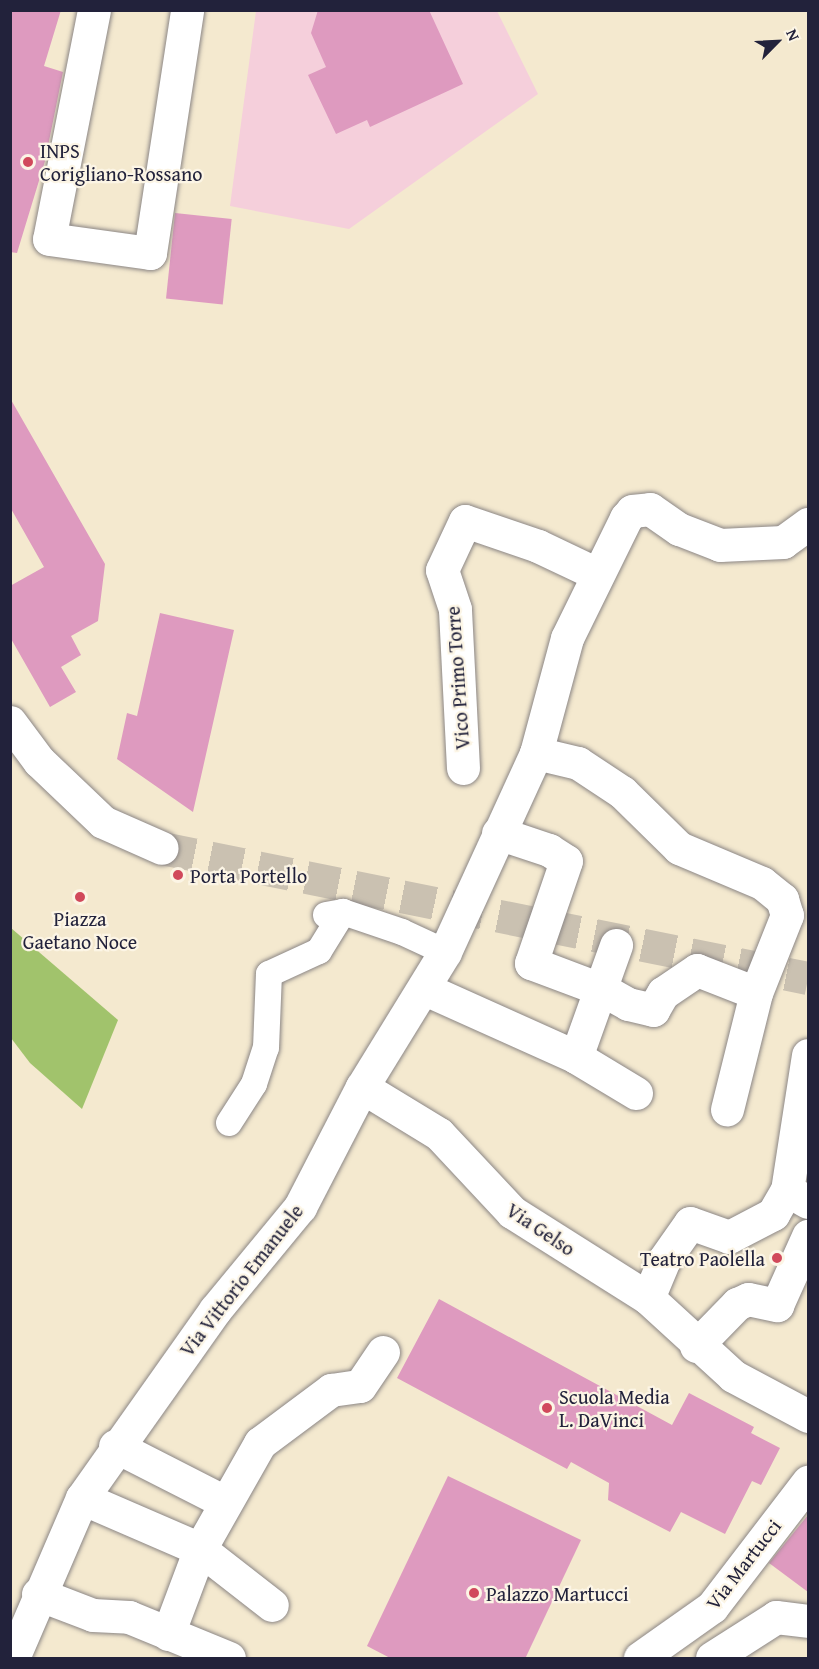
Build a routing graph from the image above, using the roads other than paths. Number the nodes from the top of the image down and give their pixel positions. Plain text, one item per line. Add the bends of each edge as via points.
1 (94, 10) edge
2 (187, 10) edge
3 (808, 525) edge
4 (597, 574) junction
5 (10, 722) edge
6 (536, 753) junction
7 (463, 768) dead end
8 (498, 833) junction
9 (162, 849) tunnel mouth
10 (343, 912) junction
11 (616, 945) dead end
12 (445, 952) junction
13 (278, 954) dead end
14 (425, 989) junction
15 (603, 990) junction
16 (756, 993) junction
17 (808, 1055) edge
18 (576, 1057) junction
19 (362, 1087) junction
20 (636, 1093) dead end
21 (727, 1109) dead end
22 (229, 1123) dead end
23 (798, 1196) edge
24 (808, 1236) edge
25 (648, 1298) junction
26 (696, 1346) junction
27 (382, 1352) dead end
28 (808, 1416) edge
29 (115, 1446) junction
30 (808, 1482) edge
31 (82, 1498) junction
32 (225, 1502) junction
33 (200, 1549) junction
34 (38, 1594) junction
35 (272, 1605) dead end
36 (808, 1621) edge
37 (168, 1634) junction
38 (228, 1658) edge
39 (13, 1659) edge
40 (640, 1659) edge
41 (712, 1659) edge

1 - 2 street via 50,239 150,253
3 - 4 street, Via Vittorio Emanuele via 783,542 720,545 679,529 642,508 626,518
4 - 6 street, Via Vittorio Emanuele via 567,638
4 - 7 street, Vico Primo Torre via 538,546 465,521 442,570 455,609
5 - 9 street via 39,761 103,822
6 - 8 street, Via Vittorio Emanuele
6 - 16 street via 578,763 622,792 679,848 762,883 782,899 788,915
8 - 12 street, Via Vittorio Emanuele
8 - 15 street via 549,850 566,861 531,963
10 - 12 street
10 - 13 street via 323,916 303,941
10 - 22 street via 319,951 269,974 266,1048 254,1084
11 - 15 street
12 - 14 street, Via Vittorio Emanuele
14 - 18 street
14 - 19 street, Via Vittorio Emanuele
15 - 16 street via 628,1004 653,1010 663,993 697,970
15 - 18 street
16 - 21 street
17 - 23 street
18 - 20 street
19 - 25 street, Via Gelso via 439,1134 512,1212
19 - 29 street, Via Vittorio Emanuele via 300,1207 215,1310
23 - 25 street via 729,1237 690,1223 664,1260
24 - 26 street via 777,1305 748,1299 737,1304
25 - 26 street, Via Gelso
26 - 28 street, Via Gelso via 733,1376
27 - 32 street via 360,1386 331,1390 260,1443
29 - 31 street, Via Vittorio Emanuele
29 - 32 street
30 - 40 street, Via Martucci via 712,1607
31 - 33 street
31 - 34 street, Via Vittorio Emanuele
32 - 33 street
33 - 35 street
33 - 37 street
34 - 37 street via 93,1615 129,1617
34 - 39 street, Via Vittorio Emanuele
36 - 41 street via 776,1617
37 - 38 street

